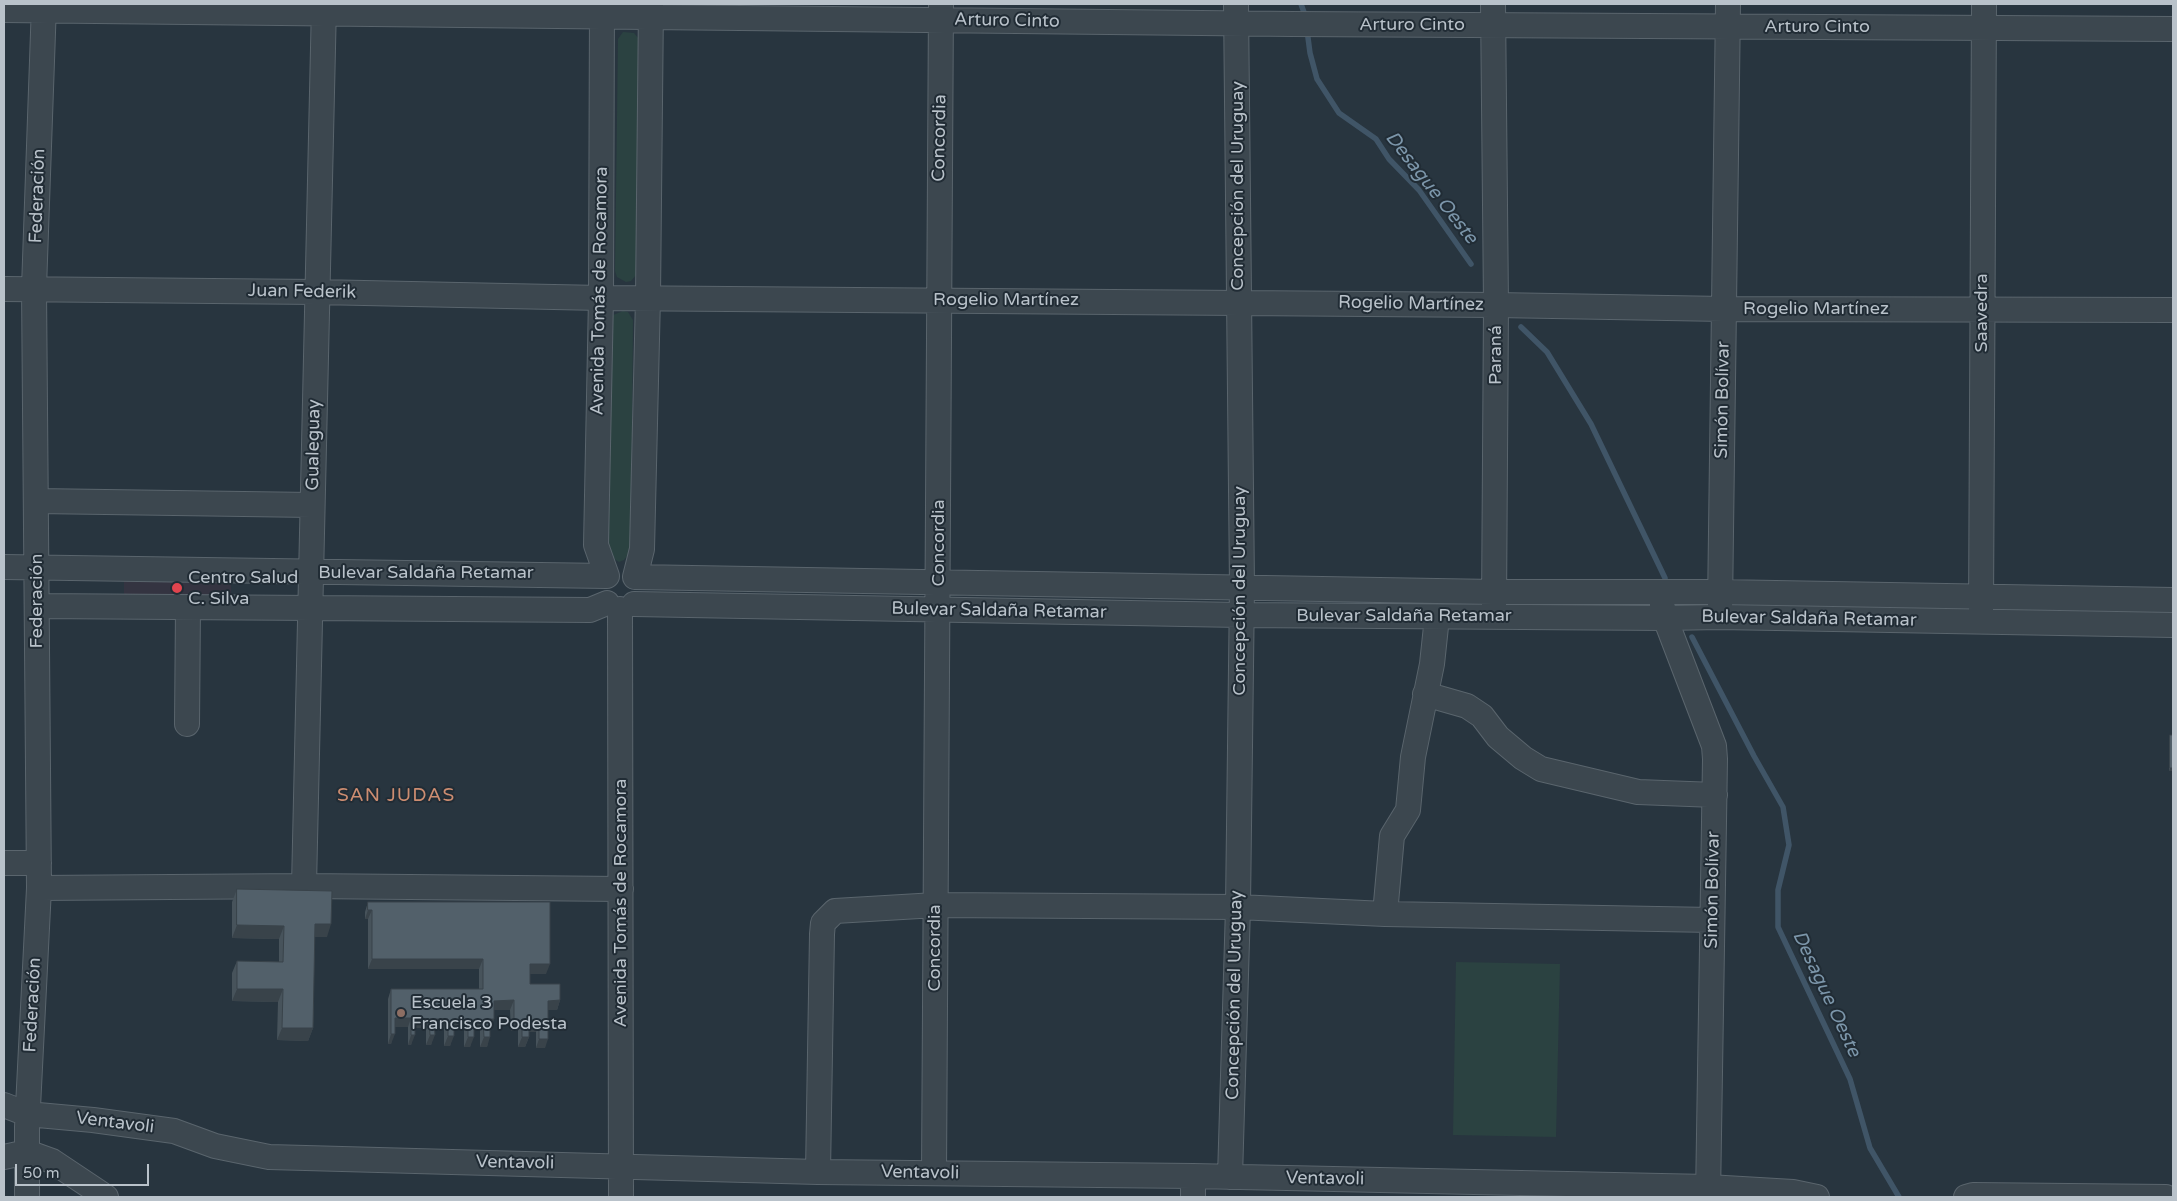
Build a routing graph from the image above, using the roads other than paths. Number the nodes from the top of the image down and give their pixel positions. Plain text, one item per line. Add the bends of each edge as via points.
1 (1984, 4) edge
2 (44, 8) edge
3 (324, 8) edge
4 (4, 10) edge
5 (602, 10) edge
6 (651, 10) edge
7 (941, 12) edge
8 (1236, 14) edge
9 (1493, 14) edge
10 (1728, 15) edge
11 (1984, 28) junction
12 (2173, 29) edge
13 (34, 288) junction
14 (4, 289) edge
15 (317, 292) junction
16 (648, 297) junction
17 (601, 298) junction
18 (939, 300) junction
19 (1238, 302) junction
20 (1496, 305) junction
21 (1982, 308) junction
22 (1724, 309) junction
23 (2173, 310) edge
24 (37, 501) junction
25 (312, 505) junction
26 (37, 566) junction
27 (4, 567) edge
28 (311, 572) junction
29 (608, 576) junction
30 (635, 577) junction
31 (939, 581) junction
32 (1242, 587) junction
33 (1494, 592) junction
34 (1659, 592) junction
35 (1719, 592) junction
36 (1981, 597) junction
37 (2173, 600) edge
38 (620, 605) junction
39 (38, 606) junction
40 (188, 607) junction
41 (310, 608) junction
42 (939, 610) junction
43 (1240, 615) junction
44 (1437, 617) junction
45 (1494, 617) junction
46 (1720, 617) junction
47 (1665, 618) junction
48 (1980, 622) junction
49 (2173, 625) edge
50 (1425, 694) junction
51 (187, 724) dead end
52 (1715, 795) junction
53 (4, 863) edge
54 (39, 863) junction
55 (304, 886) junction
56 (39, 888) junction
57 (621, 889) junction
58 (936, 905) junction
59 (1238, 907) junction
60 (1385, 914) junction
61 (1712, 920) junction
62 (4, 1105) edge
63 (27, 1114) junction
64 (27, 1152) junction
65 (4, 1157) edge
66 (621, 1165) junction
67 (818, 1172) junction
68 (934, 1173) junction
69 (1230, 1177) junction
70 (1193, 1186) edge
71 (1708, 1192) edge
72 (27, 1197) edge
73 (106, 1197) edge
74 (621, 1197) edge
75 (1817, 1197) edge
76 (1966, 1197) edge
77 (2166, 1197) edge

1 - 11 street, Saavedra
2 - 3 street, Arturo Cinto
2 - 4 street, Arturo Cinto
2 - 13 street, Federación
3 - 5 street, Arturo Cinto
3 - 15 street, Gualeguay
5 - 6 street, Arturo Cinto
5 - 17 street, Avenida Tomás de Rocamora
6 - 7 street, Arturo Cinto
6 - 16 street
7 - 8 street, Arturo Cinto
7 - 18 street, Concordia
8 - 9 street, Arturo Cinto via 1293,24 1317,24
8 - 19 street, Concepción del Uruguay
9 - 10 street, Arturo Cinto
9 - 20 street, Paraná
10 - 11 street, Arturo Cinto
10 - 22 street, Simón Bolívar
11 - 12 street, Arturo Cinto
11 - 21 street, Saavedra
13 - 14 street, Juan Federik
13 - 15 street, Juan Federik
13 - 24 street, Federación
15 - 17 street, Juan Federik
15 - 25 street, Gualeguay
16 - 17 street, Juan Federik
16 - 18 street, Rogelio Martínez
16 - 30 street via 642,549
17 - 29 street, Avenida Tomás de Rocamora via 596,545
18 - 19 street, Rogelio Martínez
18 - 31 street, Concordia
19 - 20 street, Rogelio Martínez
19 - 32 street, Concepción del Uruguay
20 - 22 street, Rogelio Martínez
20 - 33 street, Paraná
21 - 22 street, Rogelio Martínez
21 - 23 street, Rogelio Martínez
21 - 36 street, Saavedra
22 - 35 street, Simón Bolívar
24 - 25 street
24 - 26 street, Federación
25 - 28 street, Gualeguay
26 - 27 street, Bulevar Saldaña Retamar
26 - 28 street, Bulevar Saldaña Retamar
26 - 39 street, Federación
28 - 29 street, Bulevar Saldaña Retamar
28 - 41 street, Gualeguay
29 - 30 street, Bulevar Saldaña Retamar via 621,571
29 - 38 street via 601,590
30 - 31 street, Bulevar Saldaña Retamar
30 - 38 street via 640,591
31 - 32 street, Bulevar Saldaña Retamar
31 - 42 street, Concordia
32 - 33 street, Bulevar Saldaña Retamar
32 - 43 street, Concepción del Uruguay
33 - 34 street, Bulevar Saldaña Retamar
33 - 45 street, Paraná
34 - 35 street, Bulevar Saldaña Retamar
34 - 47 street, Simón Bolívar
35 - 36 street, Bulevar Saldaña Retamar
35 - 46 street, Simón Bolívar
36 - 37 street, Bulevar Saldaña Retamar
36 - 48 street, Saavedra
38 - 41 street, Bulevar Saldaña Retamar via 590,610
38 - 42 street, Bulevar Saldaña Retamar
38 - 57 street, Avenida Tomás de Rocamora
39 - 40 street, Bulevar Saldaña Retamar
39 - 54 street, Federación
40 - 41 street, Bulevar Saldaña Retamar
40 - 51 street
41 - 55 street, Gualeguay
42 - 43 street, Bulevar Saldaña Retamar
42 - 58 street, Concordia
43 - 44 street, Bulevar Saldaña Retamar
43 - 59 street, Concepción del Uruguay
44 - 45 street, Bulevar Saldaña Retamar
44 - 50 street
45 - 47 street, Bulevar Saldaña Retamar
46 - 47 street, Bulevar Saldaña Retamar
46 - 48 street, Bulevar Saldaña Retamar
47 - 52 street, Simón Bolívar via 1714,746
48 - 49 street, Bulevar Saldaña Retamar
50 - 52 street via 1467,706 1482,716 1498,737 1541,769 1638,792
50 - 60 street via 1413,757 1408,810 1392,836
52 - 61 street, Simón Bolívar
53 - 54 street
54 - 56 street, Federación
55 - 56 street
55 - 57 street
56 - 63 street, Federación
57 - 66 street, Avenida Tomás de Rocamora
58 - 59 street
58 - 67 street via 834,911 823,923
58 - 68 street, Concordia
59 - 60 street
59 - 69 street, Concepción del Uruguay
60 - 61 street
61 - 71 street, Simón Bolívar
62 - 63 street, Ventavoli
63 - 64 street, Federación
63 - 66 street, Ventavoli via 174,1131 215,1146 268,1157
64 - 65 street
64 - 72 street, Federación
64 - 73 street via 52,1161
66 - 67 street, Ventavoli
66 - 74 street, Avenida Tomás de Rocamora
67 - 68 street, Ventavoli
68 - 70 street, Ventavoli
69 - 70 street, Ventavoli
69 - 71 street, Ventavoli
71 - 75 street, Ventavoli via 1792,1192
76 - 77 street

